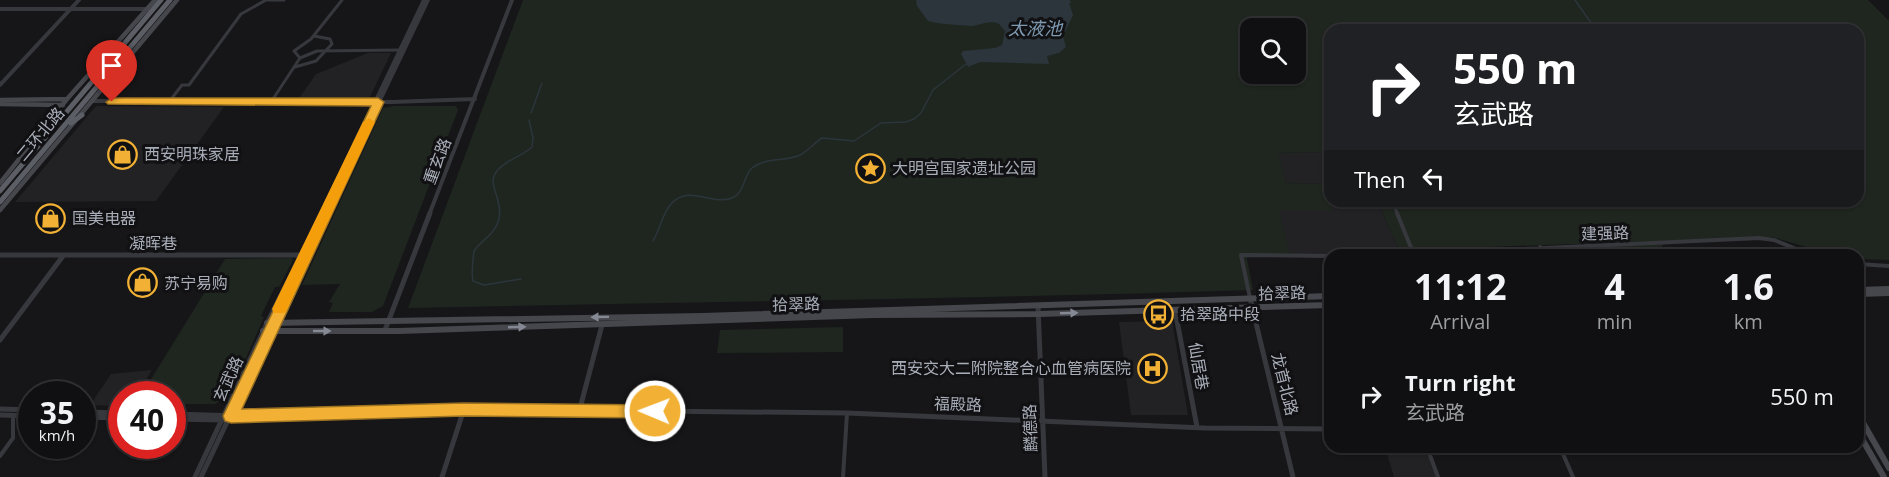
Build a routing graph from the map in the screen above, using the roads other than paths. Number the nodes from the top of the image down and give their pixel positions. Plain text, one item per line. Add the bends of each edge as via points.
1 (78, 0) edge
2 (155, 0) edge
3 (161, 0) edge
4 (170, 0) edge
5 (177, 0) edge
6 (284, 0) edge
7 (342, 0) edge
8 (426, 0) edge
9 (513, 0) edge
10 (0, 9) edge
11 (70, 9) junction
12 (148, 9) junction
13 (315, 36) junction
14 (309, 44) junction
15 (121, 47) junction
16 (400, 50) junction
17 (317, 51) junction
18 (328, 51) junction
19 (300, 58) junction
20 (294, 67) junction
21 (107, 77) junction
22 (0, 85) edge
23 (80, 85) junction
24 (104, 89) junction
25 (67, 99) junction
26 (475, 99) junction
27 (0, 102) edge
28 (93, 102) junction
29 (170, 102) junction
30 (271, 102) junction
31 (376, 102) junction
32 (63, 105) junction
33 (82, 115) junction
34 (50, 120) junction
35 (61, 130) junction
36 (30, 155) junction
37 (0, 183) edge
38 (0, 191) edge
39 (0, 202) edge
40 (1394, 207) edge
41 (0, 210) edge
42 (1540, 248) joint
43 (1412, 249) edge
44 (1522, 249) edge
45 (1796, 249) edge
46 (0, 255) edge
47 (304, 255) junction
48 (63, 256) junction
49 (1324, 256) edge
50 (1864, 264) edge
51 (1889, 266) edge
52 (1889, 291) edge
53 (1864, 292) edge
54 (1324, 296) edge
55 (1250, 298) junction
56 (1324, 305) edge
57 (1038, 306) junction
58 (1252, 307) junction
59 (1175, 310) junction
60 (1039, 314) junction
61 (389, 322) junction
62 (270, 323) junction
63 (602, 325) junction
64 (385, 330) junction
65 (266, 331) junction
66 (0, 340) edge
67 (0, 410) edge
68 (18, 410) edge
69 (464, 411) junction
70 (581, 411) junction
71 (847, 413) junction
72 (0, 415) edge
73 (14, 415) junction
74 (18, 415) edge
75 (186, 415) edge
76 (227, 417) junction
77 (186, 418) edge
78 (1043, 421) junction
79 (1864, 424) edge
80 (1197, 427) junction
81 (1282, 429) junction
82 (1324, 429) edge
83 (1864, 442) edge
84 (1429, 453) edge
85 (1563, 453) edge
86 (0, 456) edge
87 (1889, 468) edge
88 (195, 477) edge
89 (201, 477) edge
90 (442, 477) edge
91 (843, 477) edge
92 (1045, 477) edge
93 (1293, 477) edge
94 (1438, 477) edge
95 (1573, 477) edge
96 (1884, 477) edge

1 - 11 street
2 - 12 main road
3 - 15 highway, 二环北路
4 - 21 highway, 二环北路
5 - 24 main road
6 - 29 street via 266,0 241,14 189,86 182,85
7 - 13 street
8 - 16 street, 玄武路
8 - 31 street, 玄武路
9 - 26 street, 重玄路
10 - 11 street
11 - 12 street
11 - 22 street
12 - 23 main road
13 - 14 street
13 - 18 street via 330,39
14 - 17 street
14 - 19 street via 294,51
15 - 23 main road
15 - 36 highway, 二环北路
16 - 18 street
16 - 31 street, 玄武路
17 - 18 street
17 - 19 street
18 - 20 street via 308,65
19 - 20 street
20 - 30 street
21 - 24 highway
21 - 35 highway, 二环北路
23 - 25 main road
24 - 28 main road
25 - 27 main road
25 - 32 main road
26 - 31 street
26 - 61 street, 重玄路
27 - 32 main road
28 - 29 street
28 - 33 main road
29 - 30 street
30 - 31 street
31 - 47 street, 玄武路
32 - 34 main road
33 - 35 highway
33 - 41 main road
34 - 36 main road
34 - 37 main road
35 - 39 highway, 二环北路
36 - 38 highway, 二环北路
40 - 43 street
42 - 44 street, 建强路
42 - 45 street, 建强路 via 1759,238
46 - 48 street, 凝晖巷
47 - 48 street, 凝晖巷
47 - 62 street, 玄武路
48 - 66 street
49 - 55 street via 1241,255
50 - 51 street
52 - 53 main road
54 - 55 main road, 拾翠路
55 - 57 main road, 拾翠路
55 - 58 street, 龙首北路
56 - 58 main road, 拾翠路
57 - 60 street, 麟德路
57 -> 61 main road, 拾翠路
58 - 59 main road, 拾翠路
58 - 81 street, 龙首北路
60 -> 59 main road, 拾翠路
59 - 80 street, 仙居巷
60 - 63 main road, 拾翠路 via 873,315
60 - 78 street, 麟德路
61 - 62 main road, 拾翠路
61 - 64 street, 重玄路
62 - 65 street, 玄武路
64 -> 63 main road, 拾翠路
63 - 70 street
65 -> 64 main road, 拾翠路
65 - 76 street, 玄武路
67 - 68 street
69 - 70 street, 福殿路
69 - 76 street, 福殿路
69 - 90 street
70 - 71 street, 福殿路
71 - 78 street, 福殿路
71 - 91 street
72 - 73 street
73 - 74 street
73 - 86 street via 13,438
75 - 76 street
76 - 77 street
76 - 88 street, 玄武路
76 - 89 street, 玄武路
78 - 80 street, 福殿路
78 - 92 street, 麟德路
79 - 87 main road
80 - 81 street, 福殿路
81 - 82 street, 福殿路
81 - 93 street, 龙首北路
83 - 96 main road
84 - 94 street
85 - 95 street

